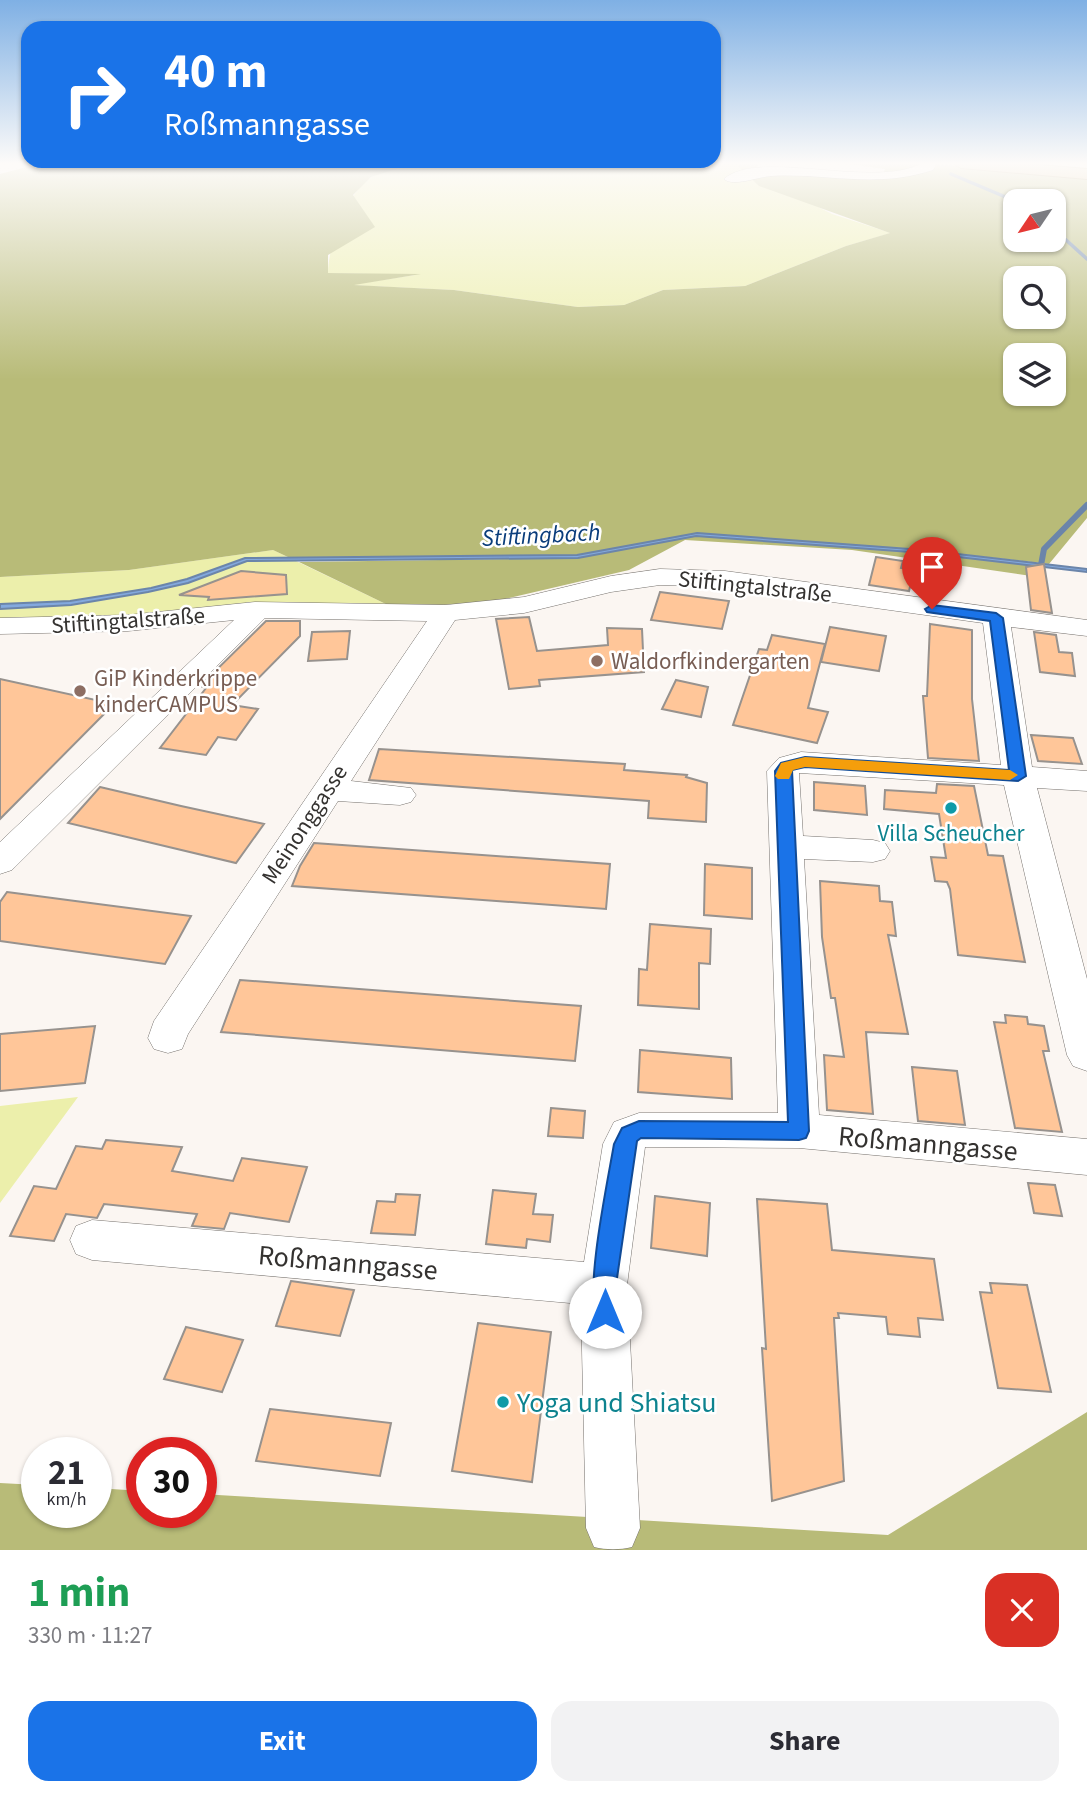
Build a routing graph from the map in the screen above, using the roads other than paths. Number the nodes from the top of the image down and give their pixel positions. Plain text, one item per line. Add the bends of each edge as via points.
1 (255, 610) junction
2 (446, 613) junction
3 (996, 618) junction
4 (0, 626) edge
5 (1087, 628) edge
6 (1018, 776) junction
7 (1087, 781) edge
8 (327, 790) junction
9 (400, 795) dead end
10 (787, 846) junction
11 (873, 851) dead end
12 (0, 862) edge
13 (168, 1038) dead end
14 (1087, 1055) edge
15 (799, 1131) junction
16 (1087, 1157) edge
17 (92, 1240) dead end
18 (604, 1285) junction
19 (612, 1528) dead end

1 - 2 street, Stiftingtalstraße
1 - 4 street, Stiftingtalstraße via 128,623
1 - 12 street, Stiftingtalstraße via 251,619
2 - 3 street, Stiftingtalstraße via 524,605 660,577 725,579
2 - 8 street, Meinonggasse
3 - 5 street, Stiftingtalstraße
3 - 6 street
6 - 7 street
6 - 10 street via 796,762 783,771
6 - 14 street
8 - 9 street
8 - 13 street, Meinonggasse via 167,1031
10 - 11 street
10 - 15 street
15 - 16 street, Roßmanngasse
15 - 18 street, Roßmanngasse via 639,1130 629,1135
17 - 18 street, Roßmanngasse
18 - 19 street, Roßmanngasse

